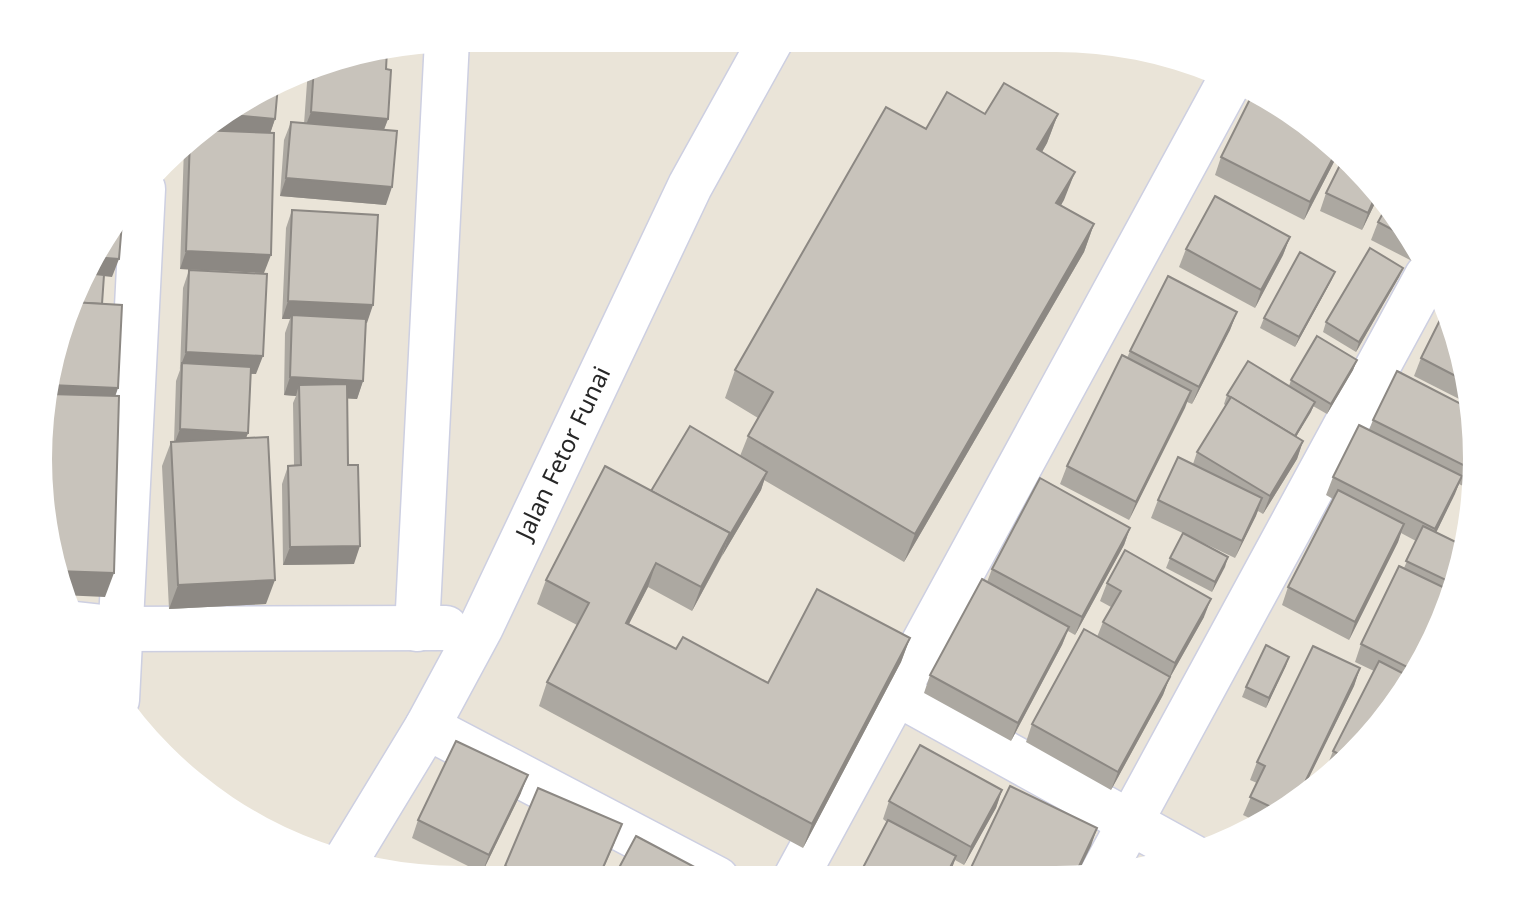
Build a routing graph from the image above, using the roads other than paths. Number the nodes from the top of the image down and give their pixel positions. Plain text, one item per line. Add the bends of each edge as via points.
1 (446, 52) edge
2 (764, 52) edge
3 (1225, 89) edge
4 (142, 204) edge
5 (1423, 283) edge
6 (88, 625) edge
7 (481, 627) junction
8 (121, 629) junction
9 (417, 629) junction
10 (118, 680) edge
11 (896, 693) junction
12 (427, 727) junction
13 (1130, 823) junction
14 (1175, 848) edge
15 (352, 851) edge
16 (1108, 863) edge
17 (692, 866) edge
18 (802, 866) edge

1 - 9 street
2 - 7 street, Jalan Fetor Funai via 690,186
3 - 11 street
4 - 8 street
5 - 13 street
6 - 8 street
7 - 9 street
7 - 12 street, Jalan Fetor Funai
8 - 9 street
8 - 10 street
11 - 13 street
11 - 18 street
12 - 15 street, Jalan Fetor Funai
12 - 17 street
13 - 14 street
13 - 16 street

